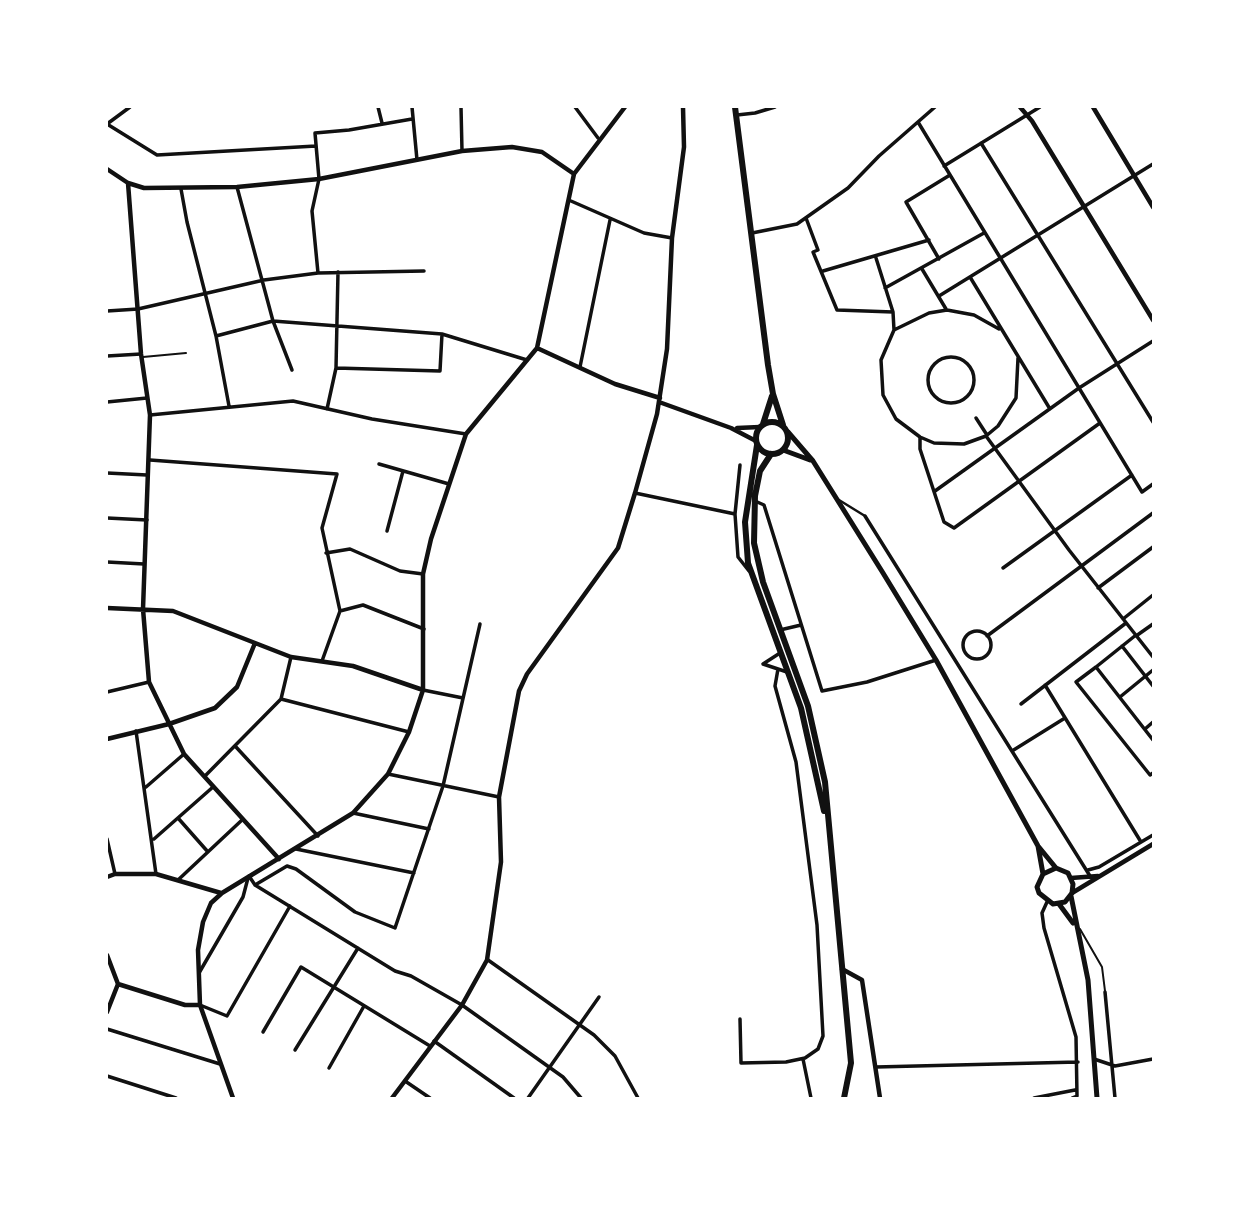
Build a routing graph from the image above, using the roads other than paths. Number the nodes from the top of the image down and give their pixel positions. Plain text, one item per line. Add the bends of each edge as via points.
1 (379, 107) edge
2 (412, 107) edge
3 (461, 107) edge
4 (575, 107) edge
5 (625, 107) edge
6 (683, 107) edge
7 (735, 107) edge
8 (775, 107) edge
9 (935, 107) edge
10 (1020, 107) edge
11 (1093, 107) edge
12 (128, 108) edge
13 (1036, 108) edge
14 (737, 115) junction
15 (1026, 115) junction
16 (412, 119) junction
17 (918, 122) junction
18 (382, 123) junction
19 (107, 124) edge
20 (598, 138) junction
21 (981, 143) junction
22 (316, 146) junction
23 (461, 151) junction
24 (417, 160) junction
25 (1153, 164) edge
26 (944, 166) junction
27 (107, 169) edge
28 (574, 174) junction
29 (950, 175) junction
30 (1134, 176) junction
31 (319, 179) junction
32 (128, 183) junction
33 (237, 187) junction
34 (181, 189) junction
35 (571, 201) junction
36 (1083, 207) junction
37 (1153, 207) edge
38 (806, 218) junction
39 (610, 220) junction
40 (985, 232) junction
41 (752, 233) junction
42 (1038, 235) junction
43 (672, 238) junction
44 (929, 240) junction
45 (876, 257) junction
46 (1001, 258) junction
47 (939, 260) junction
48 (922, 269) junction
49 (424, 271) dead end
50 (823, 271) junction
51 (338, 272) junction
52 (318, 273) junction
53 (970, 277) junction
54 (264, 281) junction
55 (885, 288) junction
56 (205, 295) junction
57 (939, 296) junction
58 (138, 309) junction
59 (947, 310) junction
60 (107, 311) edge
61 (893, 312) junction
62 (1153, 320) edge
63 (273, 321) junction
64 (338, 326) junction
65 (894, 330) junction
66 (1001, 330) junction
67 (442, 334) junction
68 (216, 336) junction
69 (1153, 341) edge
70 (537, 348) junction
71 (186, 352) dead end
72 (141, 355) junction
73 (107, 356) edge
74 (1018, 359) junction
75 (529, 360) junction
76 (1117, 364) junction
77 (335, 368) junction
78 (579, 369) junction
79 (292, 370) dead end
80 (1079, 388) junction
81 (773, 394) junction
82 (147, 398) junction
83 (659, 400) junction
84 (965, 400) joint
85 (107, 401) edge
86 (229, 406) junction
87 (327, 409) junction
88 (1050, 409) junction
89 (150, 415) junction
90 (976, 418) dead end
91 (1153, 422) edge
92 (1100, 423) junction
93 (783, 425) junction
94 (761, 426) junction
95 (731, 428) junction
96 (788, 432) junction
97 (466, 434) junction
98 (986, 435) junction
99 (920, 437) junction
100 (757, 443) junction
101 (995, 448) junction
102 (783, 450) junction
103 (771, 454) junction
104 (150, 460) junction
105 (813, 461) junction
106 (379, 464) dead end
107 (740, 465) dead end
108 (403, 471) junction
109 (107, 473) edge
110 (150, 475) junction
111 (1132, 475) junction
112 (1019, 482) junction
113 (1153, 484) edge
114 (451, 485) junction
115 (935, 491) junction
116 (635, 493) junction
117 (836, 498) junction
118 (754, 500) junction
119 (1153, 513) edge
120 (735, 514) junction
121 (865, 516) joint
122 (107, 518) edge
123 (147, 520) junction
124 (1054, 530) junction
125 (387, 531) dead end
126 (1153, 547) edge
127 (326, 553) junction
128 (107, 562) edge
129 (144, 564) junction
130 (1081, 566) junction
131 (1003, 568) dead end
132 (423, 574) junction
133 (751, 574) junction
134 (763, 582) junction
135 (1098, 588) junction
136 (1153, 595) edge
137 (107, 608) edge
138 (143, 609) junction
139 (340, 611) junction
140 (1123, 619) junction
141 (1126, 623) junction
142 (480, 624) dead end
143 (1153, 624) edge
144 (801, 625) junction
145 (424, 629) junction
146 (780, 630) junction
147 (1136, 635) junction
148 (988, 636) junction
149 (255, 643) junction
150 (1122, 646) junction
151 (964, 652) junction
152 (780, 653) junction
153 (291, 657) junction
154 (1153, 657) edge
155 (954, 658) junction
156 (936, 660) junction
157 (322, 662) junction
158 (1096, 667) junction
159 (778, 669) junction
160 (1153, 670) edge
161 (787, 673) junction
162 (1146, 676) junction
163 (149, 682) junction
164 (1045, 685) junction
165 (1153, 686) edge
166 (423, 690) junction
167 (107, 692) edge
168 (1120, 697) junction
169 (463, 698) junction
170 (281, 699) junction
171 (1020, 704) dead end
172 (1065, 718) junction
173 (1153, 722) edge
174 (169, 724) junction
175 (1145, 729) junction
176 (136, 731) junction
177 (409, 732) junction
178 (107, 738) edge
179 (1153, 740) edge
180 (236, 747) junction
181 (1012, 751) junction
182 (184, 754) junction
183 (1153, 772) edge
184 (388, 774) junction
185 (204, 777) junction
186 (443, 786) junction
187 (213, 787) junction
188 (145, 788) junction
189 (499, 797) junction
190 (353, 813) junction
191 (178, 818) junction
192 (242, 820) junction
193 (429, 829) junction
194 (828, 831) junction
195 (1153, 835) edge
196 (318, 836) junction
197 (107, 839) edge
198 (153, 839) junction
199 (1141, 842) junction
200 (1153, 844) edge
201 (1038, 846) junction
202 (296, 849) junction
203 (208, 852) junction
204 (279, 859) junction
205 (1056, 868) junction
206 (1087, 870) junction
207 (414, 873) junction
208 (115, 874) junction
209 (156, 874) junction
210 (1043, 874) junction
211 (1102, 875) junction
212 (248, 876) junction
213 (1091, 876) junction
214 (107, 877) edge
215 (1071, 878) junction
216 (178, 880) junction
217 (255, 885) junction
218 (222, 894) junction
219 (1071, 894) junction
220 (1047, 902) junction
221 (1059, 904) junction
222 (290, 906) junction
223 (1074, 922) junction
224 (358, 948) junction
225 (107, 955) edge
226 (487, 960) junction
227 (842, 969) junction
228 (199, 973) junction
229 (118, 984) junction
230 (332, 986) junction
231 (1105, 992) joint
232 (599, 998) dead end
233 (200, 1004) junction
234 (462, 1005) junction
235 (364, 1006) junction
236 (107, 1012) edge
237 (740, 1019) dead end
238 (579, 1025) junction
239 (107, 1029) edge
240 (263, 1032) dead end
241 (432, 1044) junction
242 (295, 1050) dead end
243 (803, 1059) junction
244 (1094, 1059) junction
245 (1153, 1059) edge
246 (1078, 1062) junction
247 (220, 1064) junction
248 (1115, 1066) junction
249 (550, 1067) junction
250 (874, 1067) junction
251 (329, 1068) dead end
252 (107, 1076) edge
253 (405, 1081) junction
254 (1075, 1090) junction
255 (1074, 1097) edge
256 (176, 1098) edge
257 (233, 1098) edge
258 (391, 1098) edge
259 (430, 1098) edge
260 (514, 1098) edge
261 (528, 1098) edge
262 (581, 1098) edge
263 (638, 1098) edge
264 (811, 1098) edge
265 (844, 1098) edge
266 (880, 1098) edge
267 (1034, 1098) edge
268 (1097, 1098) edge
269 (1115, 1098) edge

1 - 18 street
2 - 16 street
3 - 23 street
4 - 20 street
5 - 20 street
6 - 43 street via 684,147
7 - 14 main road
8 - 14 street
9 - 17 street
10 - 15 street
11 - 30 street
12 - 19 street
13 - 15 street
14 - 41 main road
15 - 21 street
15 - 36 street
16 - 18 street
16 - 24 street
17 - 26 street
17 - 38 street via 848,188
18 - 22 street via 315,133
19 - 22 street via 158,155
20 - 28 street
21 - 26 street
21 - 42 street
22 - 31 street
23 - 24 street
23 - 28 street via 535,148
24 - 31 street
25 - 30 street
26 - 29 street
27 - 32 street
28 - 35 street
29 - 40 street
29 - 44 street via 906,201
30 - 36 street
30 - 37 street
31 - 33 street
31 - 52 street via 312,211
32 - 34 street
32 - 58 street
33 - 34 street
33 - 54 street
34 - 56 street
35 - 39 street
35 - 70 street
36 - 42 street
36 - 62 street
38 - 41 street via 797,225
38 - 50 street via 818,250 813,252
39 - 43 street
39 - 78 street
40 - 46 street
40 - 47 street
41 - 81 main road
42 - 46 street
42 - 76 street
43 - 83 street via 667,349
44 - 45 street
44 - 47 street
45 - 50 street
45 - 55 street
46 - 53 street
46 - 80 street
47 - 48 street
48 - 55 street
48 - 57 street
49 - 51 street
50 - 61 street via 837,310
51 - 52 street
51 - 64 street
52 - 54 street
53 - 57 street
53 - 66 street
54 - 56 street
54 - 63 street
55 - 61 street
56 - 58 street
56 - 68 street
57 - 59 street
58 - 60 street
58 - 72 street
59 - 65 street via 929,313
59 - 66 street via 974,315
61 - 65 street
63 - 64 street
63 - 68 street
63 - 79 street
64 - 67 street
64 - 77 street
65 - 99 street via 881,360 881,388 894,417
66 - 74 street
67 - 75 street
67 - 77 street via 440,371
68 - 86 street
69 - 76 street
70 - 75 street
70 - 78 street
71 - 72 lane
72 - 73 street
72 - 82 street
74 - 88 street
74 - 98 street via 1020,376 1014,403
75 - 97 street
76 - 80 street
76 - 91 street
77 - 87 street
78 - 83 street
80 - 88 street
80 - 92 street
81 - 93 main road
81 - 94 main road
82 - 85 street
82 - 89 street
83 - 95 street
83 - 116 street
84 - 84 street via 974,385 969,365 955,357 939,360 929,373 931,393 946,403
86 - 87 street via 293,401
86 - 89 street
87 - 97 street
88 - 101 street
89 - 104 street
90 - 98 street
92 - 111 street
92 - 112 street
93 - 94 main road via 773,421
93 - 96 main road
94 - 95 street
94 - 100 main road
95 - 100 street
96 - 102 main road
96 - 105 main road
97 - 114 street
98 - 99 street via 949,446
98 - 101 street
99 - 115 street
100 - 103 main road
100 - 133 main road via 745,522
101 - 112 street
101 - 115 street
102 - 103 main road
102 - 105 main road
103 - 118 main road via 760,471
104 - 110 street
104 - 127 street via 337,474 321,528
105 - 117 main road
106 - 108 street
107 - 120 street
108 - 114 street
108 - 125 street
109 - 110 street
110 - 123 street
111 - 113 street via 1142,492
111 - 124 street
112 - 115 street via 954,528 944,523
112 - 124 street
114 - 132 street
116 - 120 street
116 - 189 street via 618,548 519,691
117 - 121 street
117 - 156 main road
118 - 134 main road via 754,543
118 - 144 street via 764,505
119 - 130 street
120 - 133 street via 738,557
121 - 155 street
122 - 123 street
123 - 129 street
124 - 130 street
124 - 131 street
126 - 135 street
127 - 132 street via 350,549 400,571
127 - 139 street
128 - 129 street
129 - 138 street
130 - 135 street
130 - 148 street
132 - 145 street
133 - 134 street
133 - 152 main road
134 - 146 main road
135 - 140 street
136 - 140 street
137 - 138 street
138 - 149 street via 173,611
138 - 163 street
139 - 145 street via 363,604
139 - 157 street
140 - 141 street
141 - 147 street
141 - 164 street
142 - 169 street
143 - 147 street
144 - 146 street
144 - 156 street via 822,691
145 - 166 street
146 - 194 main road via 816,734
147 - 150 street
147 - 154 street
148 - 151 street via 971,632 962,642
148 - 151 street via 990,649 984,657 971,658
149 - 153 street
149 - 174 street via 237,687 215,708
150 - 158 street
150 - 162 street
151 - 155 street
152 - 159 street via 763,664
152 - 161 main road
153 - 157 street
153 - 170 street
155 - 181 street
156 - 201 main road
157 - 166 street via 353,666
158 - 168 street
158 - 183 street via 1076,682 1150,775
159 - 161 street
159 - 243 street via 775,686 797,770 822,972 823,1036 816,1052
160 - 162 street
161 - 194 main road via 809,736
162 - 165 street
162 - 168 street
163 - 167 street
163 - 174 street
164 - 171 street
164 - 172 street
166 - 169 street
166 - 177 street
168 - 175 street
169 - 186 street
170 - 177 street
170 - 180 street
172 - 181 street
172 - 199 street
173 - 175 street
174 - 176 street
174 - 182 street
175 - 179 street
176 - 178 street
176 - 188 street
177 - 184 street
180 - 185 street
180 - 196 street
181 - 206 street
182 - 185 street
182 - 188 street
184 - 186 street
184 - 190 street
185 - 187 street
186 - 189 street
186 - 193 street
187 - 191 street
187 - 192 street
188 - 198 street
189 - 226 street via 501,862
190 - 193 street
190 - 196 street
191 - 198 street
191 - 203 street
192 - 203 street
192 - 204 street
193 - 207 street
194 - 227 main road
195 - 199 street
196 - 202 street
197 - 208 street
198 - 209 street
199 - 206 street
200 - 211 street
201 - 205 main road
201 - 210 main road
202 - 204 street
202 - 207 street
203 - 216 street
204 - 212 street
205 - 210 main road
205 - 215 main road
206 - 213 street
207 - 217 street via 395,928 355,912 287,866
208 - 209 street
208 - 214 street
209 - 216 street
210 - 220 main road via 1037,887
211 - 213 street
211 - 219 street
212 - 217 street
212 - 218 street
212 - 228 street via 243,897
213 - 215 street
215 - 219 main road
216 - 218 street
217 - 222 street
218 - 228 street via 211,903 203,922
219 - 221 main road
219 - 223 main road
220 - 221 main road
220 - 246 street via 1042,913 1044,928 1076,1037
221 - 223 main road
222 - 224 street
222 - 233 street via 227,1016
223 - 231 lane via 1102,967
223 - 244 main road via 1088,980
224 - 230 street
224 - 234 street
225 - 229 street
226 - 234 street
226 - 238 street
227 - 250 street via 862,980
227 - 265 main road via 851,1063
228 - 233 street
229 - 233 street via 185,1005
229 - 236 street
230 - 235 street
230 - 240 street via 300,967
230 - 242 street
231 - 248 street
232 - 238 street
233 - 247 street
234 - 241 street
234 - 249 street
235 - 241 street
235 - 251 street
237 - 243 street via 741,1063
238 - 249 street
238 - 263 street via 615,1056
239 - 247 street
241 - 253 street
241 - 260 street
243 - 264 street
244 - 248 street
244 - 268 main road
245 - 248 street
246 - 250 street
246 - 254 street
247 - 257 street
248 - 269 street
249 - 261 street
249 - 262 street
250 - 266 street
252 - 256 street
253 - 258 street
253 - 259 street
254 - 255 street
254 - 267 street

